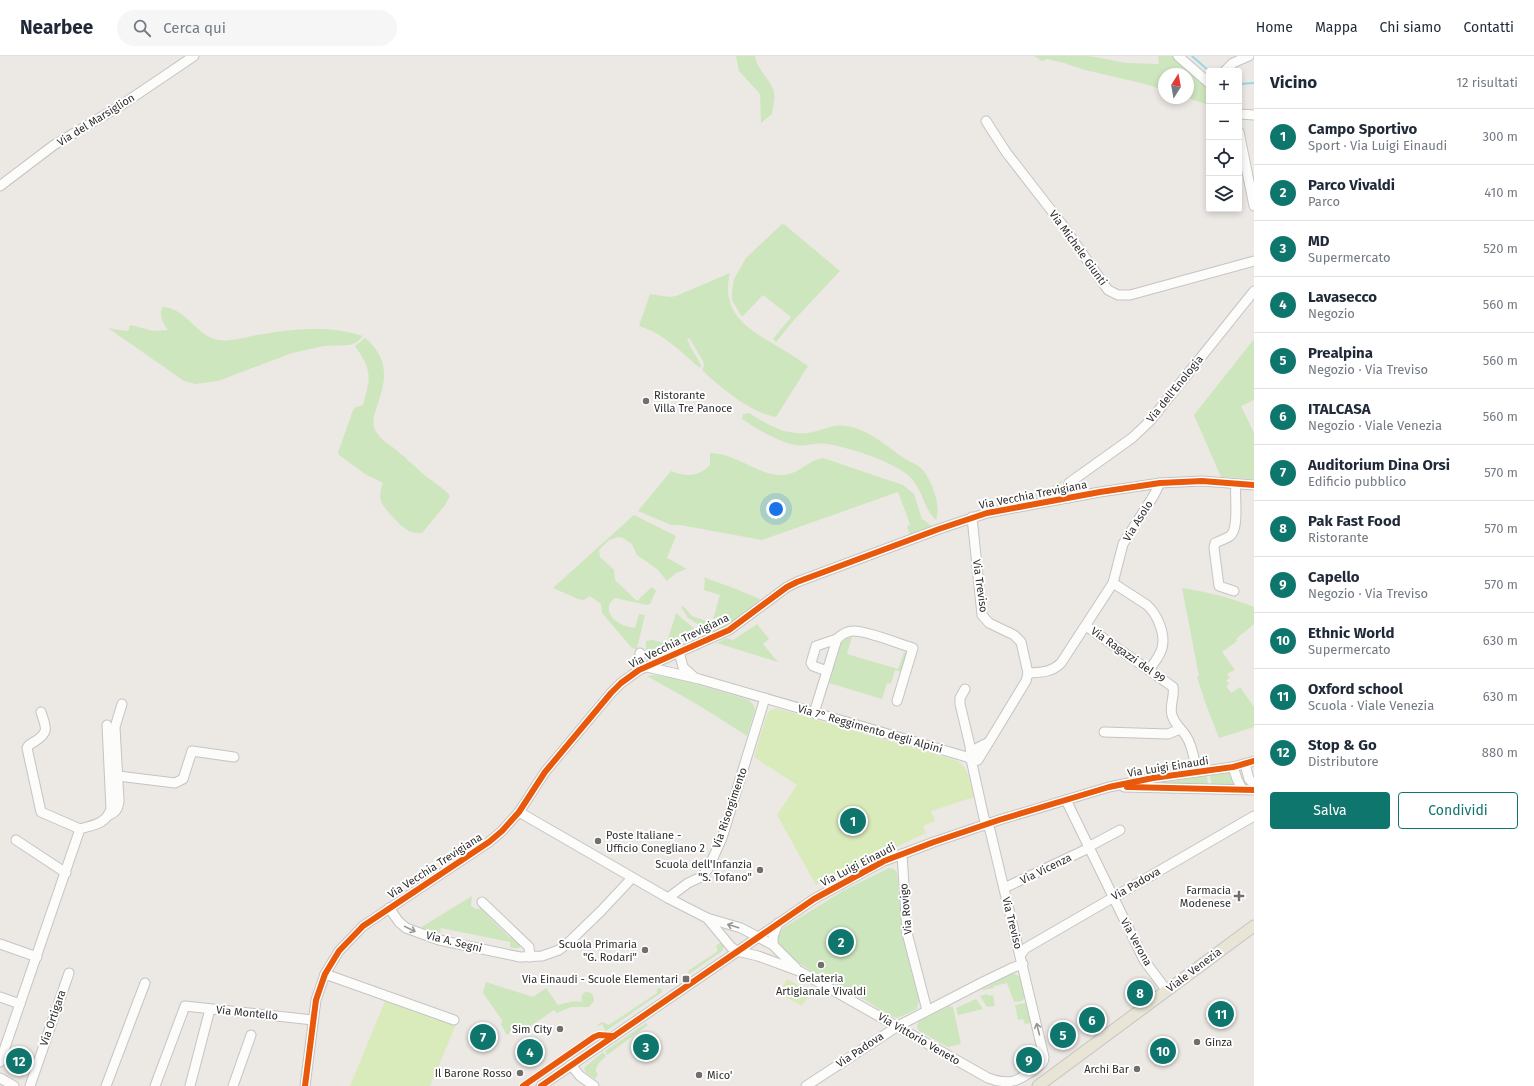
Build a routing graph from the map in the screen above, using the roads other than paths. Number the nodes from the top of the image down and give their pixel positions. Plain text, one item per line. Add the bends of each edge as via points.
1 (194, 56) edge
2 (1178, 56) edge
3 (1250, 56) edge
4 (1228, 68) edge
5 (1206, 80) edge
6 (1242, 114) edge
7 (1254, 115) edge
8 (986, 121) dead end
9 (1241, 140) edge
10 (0, 186) edge
11 (1254, 206) edge
12 (1254, 261) edge
13 (1254, 291) edge
14 (1160, 483) junction
15 (1236, 484) junction
16 (1254, 485) edge
17 (1063, 499) junction
18 (972, 518) junction
19 (1113, 583) junction
20 (1234, 592) dead end
21 (1086, 626) junction
22 (838, 640) junction
23 (640, 653) dead end
24 (675, 654) junction
25 (643, 669) junction
26 (1149, 670) junction
27 (827, 671) junction
28 (675, 673) junction
29 (1028, 673) junction
30 (699, 679) junction
31 (965, 689) dead end
32 (765, 698) junction
33 (897, 701) dead end
34 (122, 704) dead end
35 (41, 712) dead end
36 (814, 713) junction
37 (107, 725) dead end
38 (1180, 729) junction
39 (1104, 732) dead end
40 (234, 757) dead end
41 (973, 762) junction
42 (1250, 763) edge
43 (1233, 767) junction
44 (1197, 772) junction
45 (114, 775) junction
46 (1254, 784) edge
47 (1109, 787) junction
48 (1242, 789) junction
49 (1254, 790) edge
50 (1066, 800) junction
51 (519, 812) junction
52 (1254, 816) edge
53 (987, 824) junction
54 (80, 829) junction
55 (1120, 830) dead end
56 (16, 840) dead end
57 (1089, 848) junction
58 (902, 854) junction
59 (66, 873) junction
60 (632, 878) junction
61 (1004, 888) junction
62 (668, 898) junction
63 (1113, 898) junction
64 (482, 902) dead end
65 (389, 908) junction
66 (707, 918) junction
67 (778, 923) junction
68 (1254, 926) edge
69 (755, 938) junction
70 (0, 944) edge
71 (773, 945) junction
72 (737, 951) junction
73 (1020, 955) junction
74 (758, 956) junction
75 (37, 957) junction
76 (530, 957) junction
77 (1023, 964) junction
78 (798, 971) junction
79 (69, 973) dead end
80 (325, 974) junction
81 (145, 983) dead end
82 (1167, 991) junction
83 (0, 997) edge
84 (20, 1004) junction
85 (210, 1009) junction
86 (928, 1010) junction
87 (313, 1020) junction
88 (454, 1020) dead end
89 (898, 1026) junction
90 (251, 1035) dead end
91 (0, 1062) edge
92 (571, 1065) junction
93 (1028, 1073) junction
94 (0, 1078) edge
95 (14, 1086) edge
96 (30, 1086) edge
97 (106, 1086) edge
98 (155, 1086) edge
99 (190, 1086) edge
100 (233, 1086) edge
101 (304, 1086) edge
102 (541, 1086) edge
103 (594, 1086) edge
104 (806, 1086) edge
105 (1037, 1086) edge

1 - 10 street, Via del Marsiglion via 120,106 54,146
2 - 5 street
3 - 4 street
6 - 7 street
8 - 12 street, Via Michele Giunti via 1108,290 1114,294 1130,295
9 - 11 street
13 - 17 street, Via dell'Enologia via 1150,421 1132,438 1065,482 1059,495
14 - 15 street, Via Vecchia Trevigiana via 1202,481
14 - 17 street, Via Vecchia Trevigiana
14 - 19 street, Via Asolo via 1123,544
15 - 16 street, Via Vecchia Trevigiana
15 - 20 street via 1236,521 1233,532 1215,543 1214,548 1219,586
17 - 18 street, Via Vecchia Trevigiana
18 - 24 street, Via Vecchia Trevigiana via 797,582 729,630
18 - 29 street, Via Treviso via 982,615 990,623 1014,635 1021,642
19 - 21 street, Via Asolo
19 - 26 street via 1147,605 1159,623 1163,645
21 - 26 street, Via Ragazzi del 99
21 - 29 street, Via Asolo via 1057,666 1044,672
22 - 27 street
22 - 27 street via 816,646 811,663
22 - 33 street via 844,634 855,631 913,648
23 - 25 street, Via Vecchia Trevigiana
24 - 25 street, Via Vecchia Trevigiana
24 - 28 street via 669,666
24 - 30 street, Via 7° Reggimento degli Alpini via 685,671
25 - 28 street, Via 7° Reggimento degli Alpini
25 - 51 street, Via Vecchia Trevigiana via 621,683 606,699 545,772
26 - 38 street, Via Ragazzi del 99 via 1173,687 1172,715
27 - 36 street
28 - 30 street, Via 7° Reggimento degli Alpini
29 - 41 street via 1026,681 988,742 972,752
30 - 32 street, Via 7° Reggimento degli Alpini
31 - 41 street via 960,704
32 - 36 street, Via 7° Reggimento degli Alpini
32 - 62 street, Via Risorgimento via 722,838 708,869 701,877
34 - 45 street via 115,727
35 - 54 street via 46,732 27,748 41,812
36 - 41 street, Via 7° Reggimento degli Alpini
37 - 45 street
38 - 39 street via 1168,734
38 - 44 street, Via Ragazzi del 99 via 1189,740
40 - 45 street via 192,751 184,779 176,783
41 - 53 street, Via Treviso
42 - 43 street, Via Luigi Einaudi
42 - 46 street via 1249,779
43 - 44 street, Via Luigi Einaudi
43 - 48 street
44 - 47 street, Via Luigi Einaudi
45 - 54 street via 109,815 102,822
47 - 48 street
47 - 50 street, Via Luigi Einaudi
48 - 49 street
50 - 53 street, Via Luigi Einaudi
50 - 57 street, Via Verona
51 - 60 street, Via Vittorio Veneto
51 - 65 street, Via Vecchia Trevigiana via 502,832 489,842
52 - 63 street, Via Padova
53 - 58 street, Via Luigi Einaudi
53 - 61 street, Via Treviso
54 - 59 street
55 - 57 street
56 - 59 street
57 - 61 street, Via Vicenza
57 - 63 street, Via Verona
58 - 67 street, Via Luigi Einaudi via 835,887
58 - 86 street, Via Rovigo via 907,933
59 - 75 street
60 - 62 street, Via Vittorio Veneto
60 - 76 street, Via A. Segni via 568,942 549,954
61 - 73 street, Via Treviso
62 - 66 street, Via Vittorio Veneto
63 - 73 street, Via Padova via 1026,948
63 - 82 street, Via Verona via 1144,960
64 - 76 street via 529,947
65 -> 76 street, Via A. Segni via 406,928 439,940
65 - 80 street, Via Vecchia Trevigiana via 351,937
69 -> 66 street, Via Vittorio Veneto via 740,928
66 - 72 street, Via Vittorio Veneto
67 - 69 street, Via Luigi Einaudi
67 - 71 street
68 - 82 main road, Viale Venezia
69 - 71 street, Via Vittorio Veneto
69 - 72 street, Via Luigi Einaudi
69 - 74 street
70 - 75 street
71 - 78 street, Via Vittorio Veneto
72 - 74 street, Via Vittorio Veneto
72 - 92 street, Via Luigi Einaudi
73 - 77 street, Via Treviso
74 - 78 street, Via Vittorio Veneto
75 - 84 street
77 - 86 street, Via Padova
93 -> 77 street, Via Treviso via 1042,1064 1044,1057
78 - 89 street, Via Vittorio Veneto
79 - 96 street, Via Ortigara
80 - 87 street, Via Vecchia Trevigiana via 316,1000
80 - 88 street
81 - 97 street
82 - 105 main road, Viale Venezia
83 - 84 street
84 - 91 street
85 - 87 street, Via Montello
85 - 98 street, Via Montello via 185,1006
85 - 99 street
86 - 89 street, Via Padova
87 - 101 street, Via Vecchia Trevigiana
89 - 93 street, Via Vittorio Veneto via 988,1078 1010,1082 1023,1078
89 - 104 street, Via Padova
90 - 100 street
92 - 102 street, Via Luigi Einaudi
92 - 103 street via 580,1076
93 - 105 street
94 - 95 street

